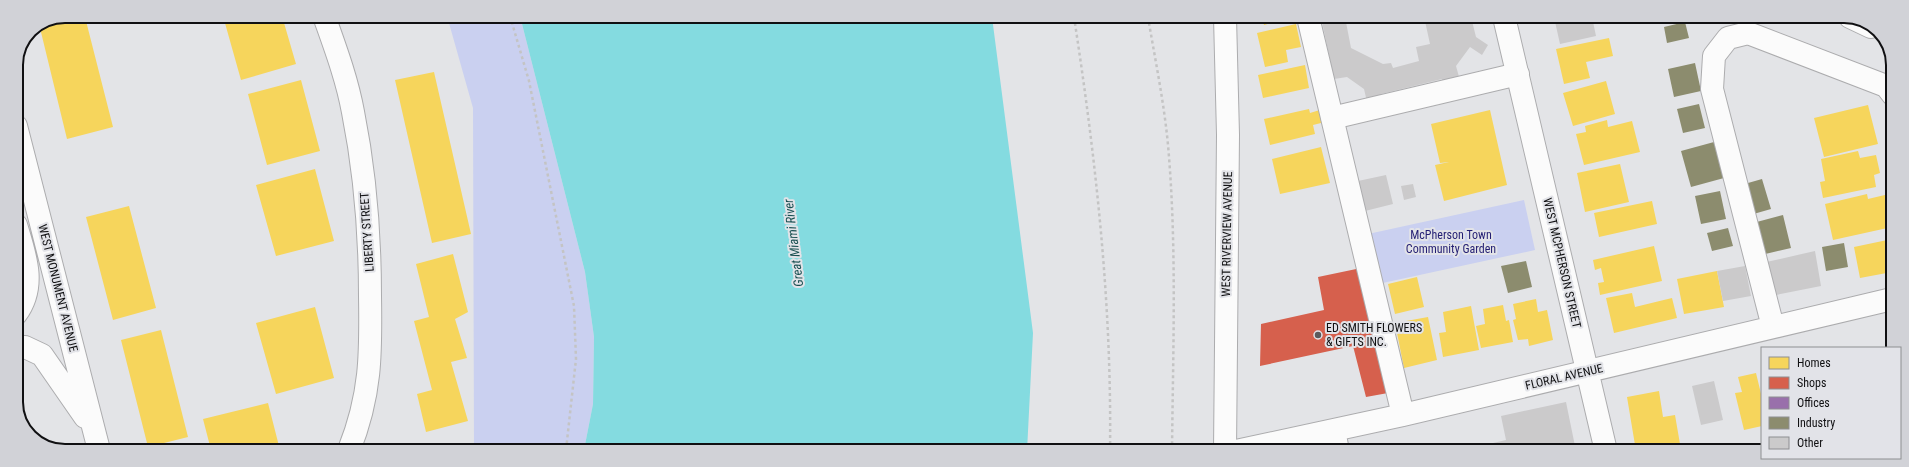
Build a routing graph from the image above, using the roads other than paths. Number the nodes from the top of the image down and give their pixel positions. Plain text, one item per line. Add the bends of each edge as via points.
1 (326, 23) edge
2 (1225, 23) edge
3 (1309, 23) edge
4 (1505, 23) edge
5 (1518, 74) junction
6 (1886, 86) edge
7 (1332, 118) junction
8 (23, 153) edge
9 (23, 250) edge
10 (1886, 300) edge
11 (23, 303) edge
12 (1773, 327) junction
13 (23, 347) edge
14 (1587, 372) junction
15 (1403, 415) junction
16 (97, 441) edge
17 (1336, 441) edge
18 (351, 444) edge
19 (1225, 444) edge
20 (1306, 444) edge
21 (1604, 444) edge

1 - 18 main road, LIBERTY STREET via 353,111 365,191 370,251 371,359 367,391
2 - 19 main road, WEST RIVERVIEW AVENUE via 1228,135
3 - 7 main road
4 - 5 main road, WEST MCPHERSON STREET
5 - 7 main road
5 - 14 main road, WEST MCPHERSON STREET
6 - 12 main road via 1748,33 1728,38 1714,56 1712,89
7 - 15 main road
8 - 16 main road, WEST MONUMENT AVENUE
9 - 11 main road via 28,268 28,288
10 - 12 main road, FLORAL AVENUE
12 - 14 main road, FLORAL AVENUE
13 - 16 main road via 42,355
14 - 15 main road, FLORAL AVENUE
14 - 21 main road, WEST MCPHERSON STREET
15 - 17 main road, FLORAL AVENUE
17 - 20 main road, FLORAL AVENUE

